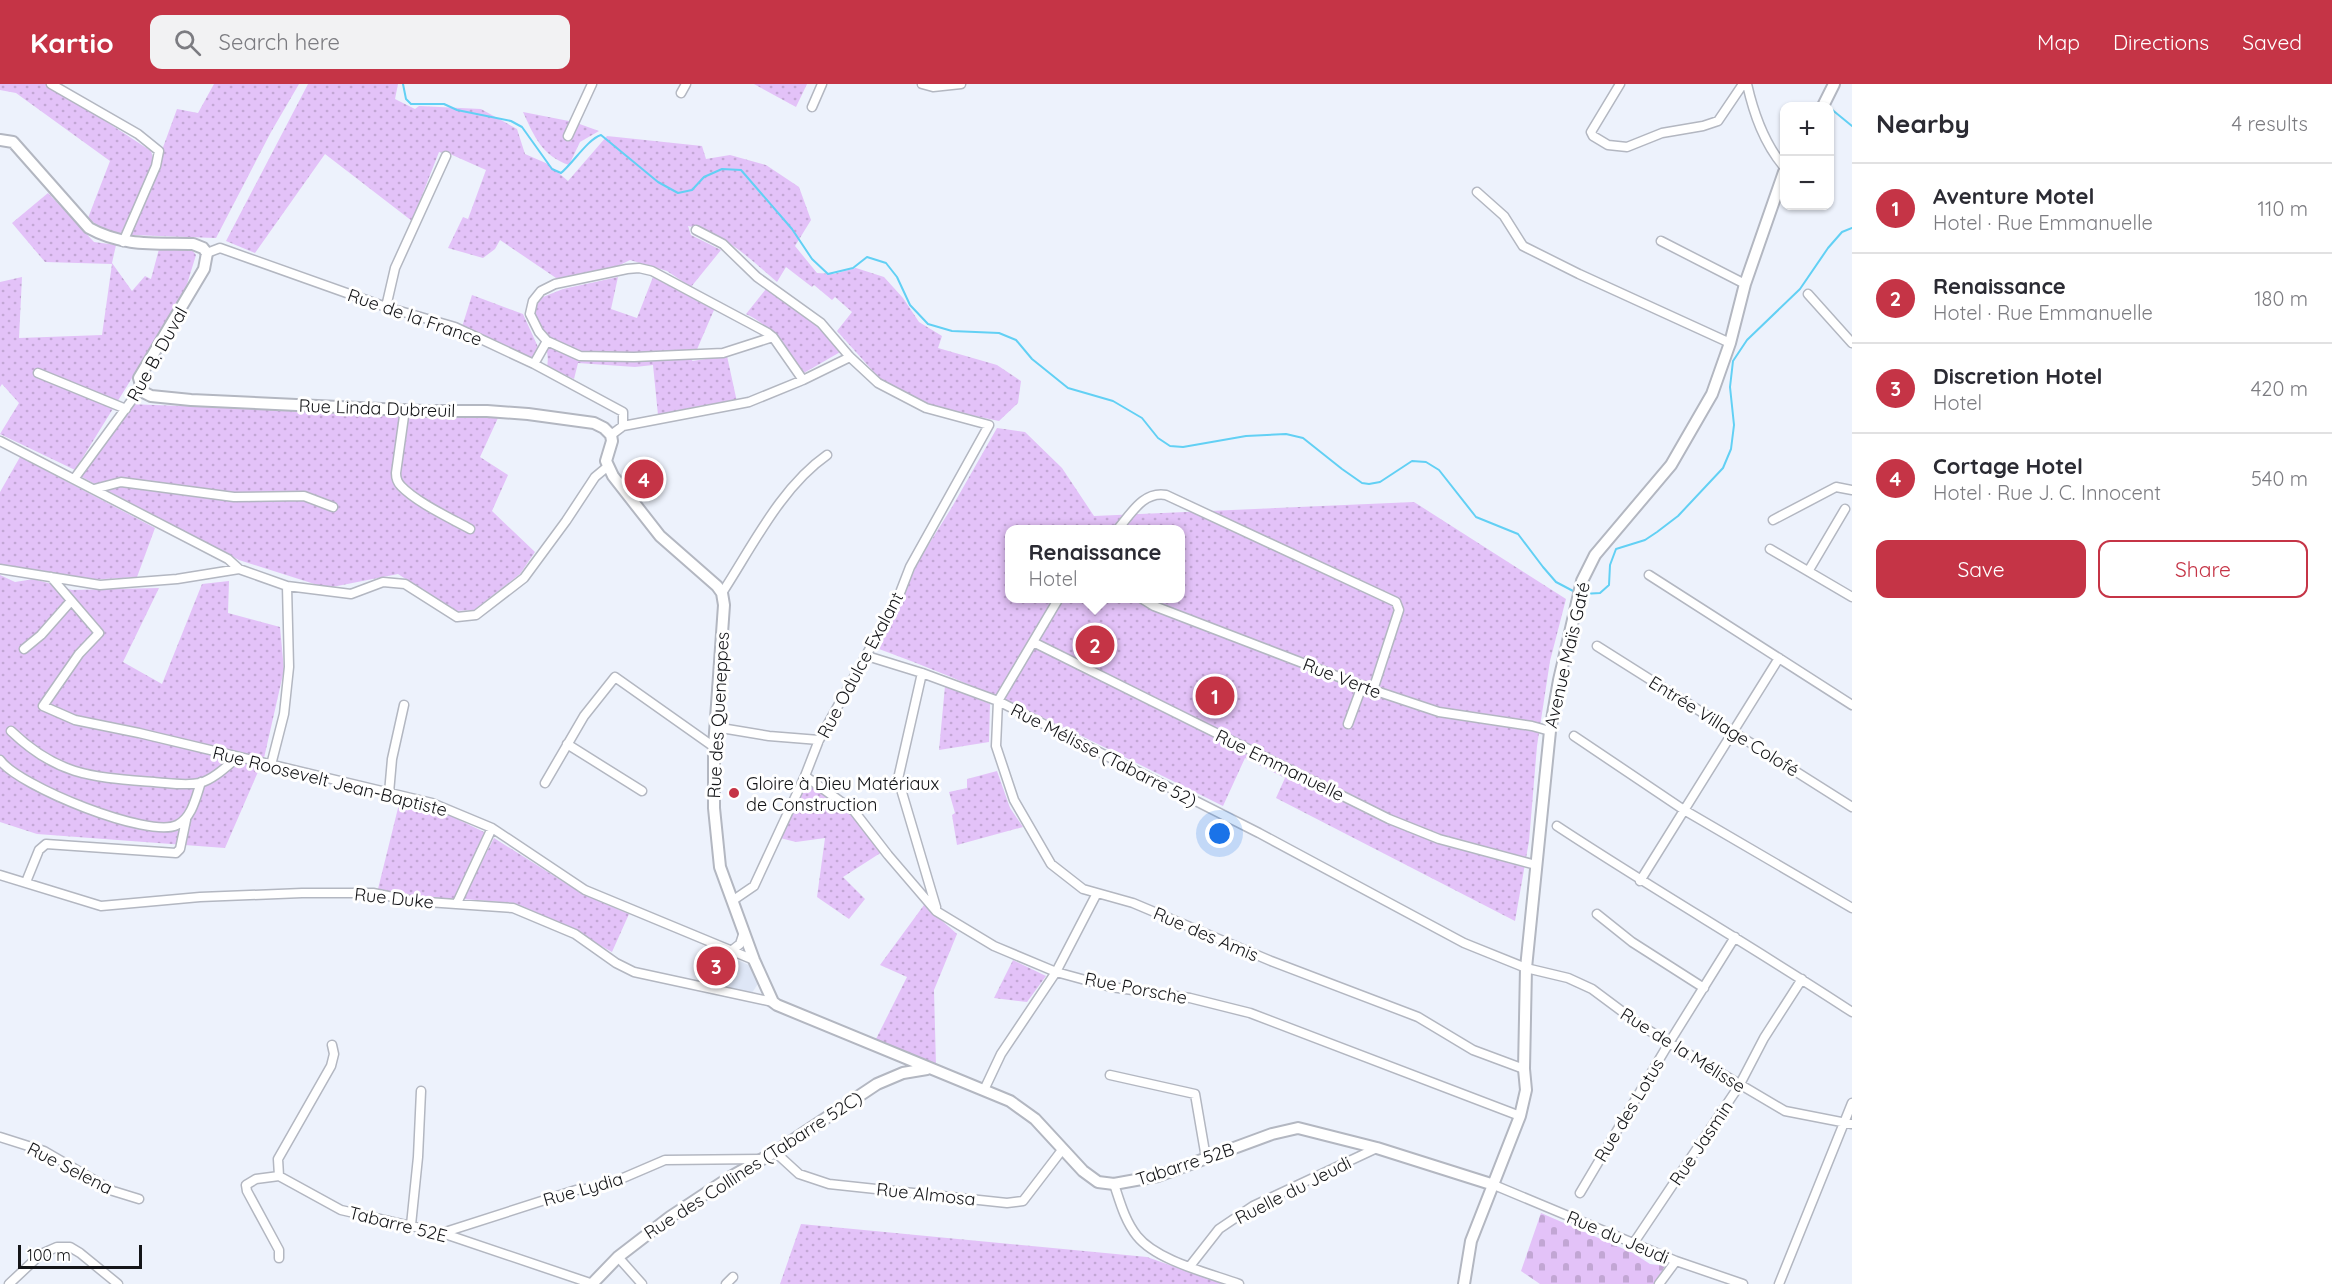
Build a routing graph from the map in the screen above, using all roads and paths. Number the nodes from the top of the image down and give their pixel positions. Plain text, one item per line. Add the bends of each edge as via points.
1 (592, 84) edge
2 (686, 84) edge
3 (822, 84) edge
4 (922, 84) edge
5 (961, 84) edge
6 (1620, 84) edge
7 (1745, 84) edge
8 (1834, 84) edge
9 (57, 85) edge
10 (681, 93) dead end
11 (1825, 102) edge
12 (812, 107) dead end
13 (568, 136) dead end
14 (0, 140) edge
15 (446, 156) dead end
16 (1780, 161) edge
17 (1780, 186) edge
18 (1477, 192) dead end
19 (696, 230) dead end
20 (1661, 241) dead end
21 (123, 242) junction
22 (207, 254) junction
23 (1745, 284) junction
24 (1808, 294) dead end
25 (386, 307) junction
26 (773, 337) junction
27 (547, 341) junction
28 (1731, 343) junction
29 (1852, 343) edge
30 (850, 357) junction
31 (534, 364) junction
32 (38, 372) dead end
33 (803, 380) junction
34 (140, 389) junction
35 (126, 409) junction
36 (405, 409) junction
37 (623, 426) junction
38 (611, 435) junction
39 (0, 441) edge
40 (827, 456) dead end
41 (607, 466) junction
42 (74, 479) junction
43 (94, 489) junction
44 (1852, 490) edge
45 (333, 507) dead end
46 (1845, 509) dead end
47 (1773, 520) dead end
48 (1121, 525) edge
49 (470, 529) dead end
50 (1770, 549) dead end
51 (0, 569) edge
52 (239, 569) junction
53 (1809, 570) junction
54 (1649, 575) dead end
55 (51, 577) junction
56 (287, 586) junction
57 (722, 593) junction
58 (1852, 597) edge
59 (71, 601) junction
60 (1056, 603) edge
61 (1149, 603) edge
62 (1033, 642) junction
63 (1597, 646) dead end
64 (24, 650) dead end
65 (867, 656) junction
66 (1779, 658) junction
67 (922, 673) junction
68 (1362, 686) junction
69 (1372, 690) junction
70 (998, 702) junction
71 (404, 705) dead end
72 (1852, 705) edge
73 (1348, 724) dead end
74 (715, 727) junction
75 (1732, 730) junction
76 (11, 731) dead end
77 (1550, 731) junction
78 (1574, 736) dead end
79 (819, 740) junction
80 (567, 744) junction
81 (714, 747) junction
82 (237, 757) junction
83 (0, 760) edge
84 (271, 765) junction
85 (805, 776) junction
86 (201, 782) junction
87 (545, 783) dead end
88 (642, 791) dead end
89 (389, 793) junction
90 (1852, 807) edge
91 (1684, 810) junction
92 (186, 820) junction
93 (1557, 826) dead end
94 (492, 828) junction
95 (1536, 865) junction
96 (0, 875) edge
97 (1640, 881) junction
98 (27, 882) junction
99 (1096, 895) junction
100 (732, 901) junction
101 (457, 903) junction
102 (1852, 908) edge
103 (936, 910) junction
104 (1597, 914) dead end
105 (744, 932) junction
106 (1735, 937) junction
107 (731, 951) junction
108 (754, 960) junction
109 (1526, 968) junction
110 (1056, 972) junction
111 (1802, 979) junction
112 (1704, 988) junction
113 (773, 1002) junction
114 (1852, 1012) edge
115 (1669, 1043) junction
116 (332, 1045) dead end
117 (927, 1069) junction
118 (1524, 1069) junction
119 (1110, 1075) dead end
120 (1739, 1086) junction
121 (984, 1090) junction
122 (421, 1091) dead end
123 (1852, 1103) edge
124 (1520, 1116) junction
125 (1848, 1123) edge
126 (0, 1137) edge
127 (1377, 1148) junction
128 (1062, 1150) junction
129 (775, 1152) junction
130 (1206, 1158) junction
131 (762, 1159) junction
132 (279, 1176) junction
133 (1114, 1184) junction
134 (1494, 1185) junction
135 (1580, 1192) dead end
136 (139, 1199) dead end
137 (411, 1226) junction
138 (442, 1233) junction
139 (1633, 1244) junction
140 (618, 1257) junction
141 (279, 1258) dead end
142 (1676, 1261) junction
143 (1190, 1266) junction
144 (733, 1277) dead end
145 (9, 1284) edge
146 (118, 1284) edge
147 (592, 1284) edge
148 (642, 1284) edge
149 (726, 1284) edge
150 (1239, 1284) edge
151 (1464, 1284) edge
152 (1659, 1284) edge
153 (1743, 1284) edge
154 (1779, 1284) edge

1 - 13 street
2 - 10 street
3 - 12 street
4 - 5 street
6 - 7 street via 1592,128 1593,136 1608,145 1627,147 1662,132 1718,121
7 - 16 street via 1770,150
8 - 11 street
9 - 21 street via 159,151
14 - 21 street via 13,142 90,228
15 - 25 street via 396,268
17 - 23 street, Avenue Maïs Gaté
18 - 28 street via 1504,216 1523,246
19 - 30 street via 723,244 757,277 821,323
20 - 23 street
21 - 22 street via 193,244
22 - 25 street, Rue de la France via 220,248
22 - 34 street, Rue B. Duval via 194,289 139,378
23 - 28 street, Avenue Maïs Gaté
24 - 29 street
25 - 31 street, Rue de la France via 455,327
26 - 27 street via 723,352 634,357 580,356
26 - 27 street via 639,268 541,291 530,314 538,333
26 - 33 street
27 - 31 street
28 - 77 street, Avenue Maïs Gaté via 1712,394 1671,465 1595,555 1582,581
30 - 33 street
30 - 65 street, Rue Odulce Exalant via 878,383 926,408 989,425 910,567
31 - 37 street, Rue de la France via 623,412
32 - 35 street
33 - 37 street via 741,405
34 - 35 street, Rue B. Duval
34 - 36 street, Rue Linda Dubreuil via 151,396 191,400
35 - 42 street, Rue B. Duval
36 - 38 street, Rue Linda Dubreuil via 528,414 594,423
36 - 49 street via 397,480 436,511
37 - 38 street
38 - 41 street
39 - 42 street
40 - 57 street via 809,468 785,496
41 - 56 street via 595,477 524,578 476,615 457,617 405,584 383,582 351,594
41 - 57 street via 660,536
42 - 43 street
43 - 45 street via 121,482 234,497 304,496
43 - 52 street via 228,559
44 - 47 street via 1836,488
46 - 53 street
48 - 69 street via 1145,498 1166,495 1396,602 1399,610
50 - 53 street
51 - 55 street
52 - 55 street via 100,585
52 - 56 street
53 - 58 street
54 - 66 street
55 - 59 street, Rue Roosevelt Jean-Baptiste
56 - 84 street via 289,667 284,714
57 - 74 street, Rue des Queneppes
59 - 64 street
59 - 82 street, Rue Roosevelt Jean-Baptiste via 99,633 79,654 43,706 75,720
60 - 62 street
61 - 68 street, Rue Verte
62 - 70 street
62 - 95 street, Rue Emmanuelle via 1389,819 1439,839
63 - 75 street, Entrée Village Colofé
65 - 67 street, Rue Mélisse (Tabarre 52)
65 - 79 street, Rue Odulce Exalant
66 - 72 street
66 - 75 street
67 - 70 street, Rue Mélisse (Tabarre 52)
67 - 103 street via 897,779
68 - 69 street, Rue Verte
68 - 73 street
69 - 77 street, Rue Verte via 1439,711
70 - 99 street, Rue des Amis via 996,746 1014,800 1052,864
70 - 109 street, Rue Mélisse (Tabarre 52) via 1259,832 1464,944
71 - 89 street
74 - 79 street
74 - 81 street, Rue des Queneppes
75 - 90 street, Entrée Village Colofé
75 - 91 street
76 - 86 street via 32,751 68,770 106,778
77 - 95 street, Avenue Maïs Gaté
78 - 91 street
79 - 85 street, Rue Odulce Exalant
80 - 81 street via 615,677
80 - 87 street
80 - 88 street
81 - 100 street, Rue des Queneppes via 714,808 720,867
82 - 84 street, Rue Roosevelt Jean-Baptiste
82 - 86 street
83 - 92 street via 33,785 135,825 164,828
84 - 89 street, Rue Roosevelt Jean-Baptiste
85 - 100 street, Rue Odulce Exalant via 754,886
85 - 103 street, Rue Porsche via 854,811
86 - 92 street
89 - 94 street, Rue Roosevelt Jean-Baptiste via 432,803
91 - 97 street
91 - 102 street
92 - 98 street via 176,853 46,844 39,850
93 - 97 street
94 - 101 street
94 - 107 street, Rue Roosevelt Jean-Baptiste via 585,890
95 - 109 street, Avenue Maïs Gaté
96 - 98 street, Rue Duke
97 - 106 street
98 - 101 street, Rue Duke via 101,906 302,893 373,893 413,901
99 - 110 street
99 - 118 street, Rue des Amis via 1133,903 1418,1017 1473,1050
100 - 105 street, Rue des Queneppes
101 - 113 street, Rue Duke via 513,908 549,922 634,972
103 - 110 street, Rue Porsche via 994,946
104 - 112 street via 1632,942
105 - 107 street via 740,944
105 - 108 street, Rue des Queneppes
106 - 111 street
106 - 112 street, Rue des Lotus
107 - 108 street, Rue Roosevelt Jean-Baptiste
108 - 113 street, Rue des Queneppes
109 - 115 street, Rue de la Mélisse via 1568,978 1592,989
109 - 118 street, Avenue Maïs Gaté
110 - 121 street via 1001,1054
110 - 124 street, Rue Porsche via 1111,987 1190,998 1250,1013
111 - 114 street
111 - 120 street, Rue Jasmin
112 - 115 street, Rue des Lotus
113 - 117 street, Tabarre 52B
115 - 120 street, Rue de la Mélisse
115 - 135 street, Rue des Lotus
116 - 132 street via 331,1066 278,1159
117 - 121 street, Tabarre 52B
117 - 129 street, Rue des Collines (Tabarre 52C) via 903,1073 877,1084
118 - 124 street, Avenue Maïs Gaté via 1526,1090
119 - 130 street via 1195,1094
120 - 125 street, Rue de la Mélisse via 1785,1111
120 - 139 street, Rue Jasmin
121 - 128 street, Tabarre 52B via 1010,1101 1035,1119
122 - 137 street
123 - 125 street
124 - 134 street, Avenue Maïs Gaté
125 - 154 street
126 - 136 street, Rue Selena via 44,1151 113,1191
127 - 130 street, Tabarre 52B via 1298,1128
127 - 134 street, Tabarre 52B
127 - 143 street, Ruelle du Jeudi via 1253,1206 1219,1229
128 - 129 street, Rue Almosa via 1023,1201 1007,1203 829,1184 799,1174
128 - 133 street, Tabarre 52B via 1098,1182
129 - 131 street, Rue des Collines (Tabarre 52C)
130 - 133 street, Tabarre 52B via 1158,1176
131 - 138 street, Rue Lydia via 665,1160 602,1187 576,1190
131 - 140 street, Rue des Collines (Tabarre 52C) via 670,1217
132 - 137 street, Tabarre 52E via 341,1210
132 - 141 street via 256,1179 246,1185 279,1250
133 - 143 street via 1122,1210 1137,1237 1158,1254
134 - 139 street, Rue du Jeudi
134 - 151 street, Avenue Maïs Gaté via 1471,1241
137 - 138 street, Tabarre 52E
138 - 147 street, Tabarre 52E
139 - 142 street, Rue du Jeudi
140 - 147 street, Rue des Collines (Tabarre 52C)
140 - 148 street
142 - 152 street
142 - 153 street, Rue du Jeudi
143 - 150 street
144 - 149 street
145 - 146 street via 41,1254 57,1247 70,1247 80,1253

